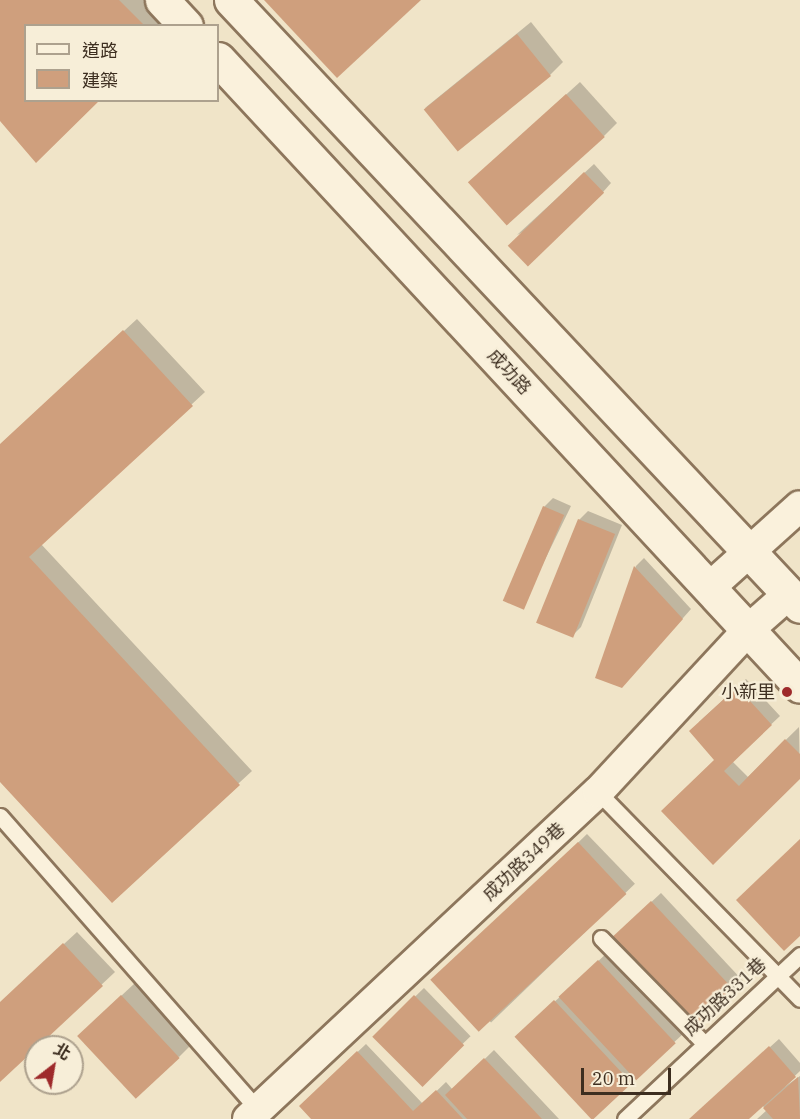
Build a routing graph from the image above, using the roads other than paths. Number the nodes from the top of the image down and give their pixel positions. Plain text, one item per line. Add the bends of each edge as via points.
1 (162, 0) edge
2 (231, 0) edge
3 (184, 24) edge
4 (219, 60) edge
5 (800, 506) edge
6 (750, 551) junction
7 (709, 588) junction
8 (795, 600) edge
9 (748, 630) junction
10 (800, 686) edge
11 (598, 792) junction
12 (0, 816) edge
13 (601, 938) dead end
14 (800, 955) edge
15 (777, 975) junction
16 (800, 999) edge
17 (704, 1043) junction
18 (257, 1116) edge
19 (625, 1119) edge

1 - 3 main road
2 - 6 main road
4 - 7 main road, 成功路
5 - 6 street
6 - 7 street
6 - 8 main road
7 - 9 main road, 成功路
8 - 9 street, 成功路349巷
9 - 10 main road, 成功路
9 - 11 street, 成功路349巷
11 - 15 lane
11 - 18 street, 成功路349巷
12 - 18 lane
13 - 17 lane
14 - 15 lane, 成功路331巷
15 - 16 lane
15 - 17 lane, 成功路331巷
17 - 19 lane, 成功路331巷

